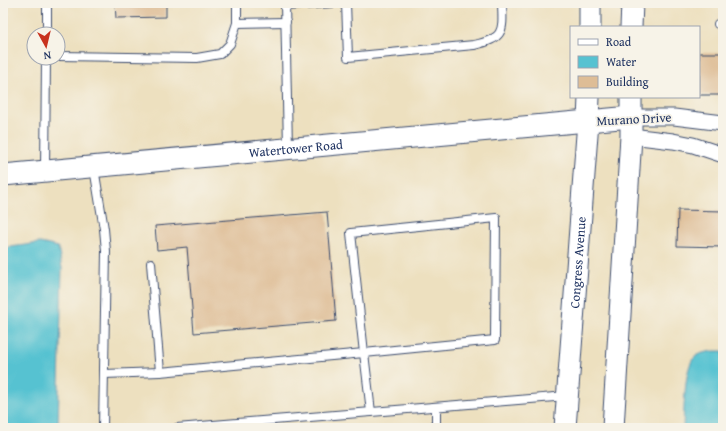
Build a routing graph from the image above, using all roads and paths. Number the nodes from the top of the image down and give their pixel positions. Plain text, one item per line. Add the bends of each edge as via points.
1 (47, 3) edge
2 (237, 3) edge
3 (333, 3) edge
4 (346, 3) edge
5 (502, 3) edge
6 (590, 3) edge
7 (632, 3) edge
8 (285, 4) edge
9 (286, 22) junction
10 (237, 23) junction
11 (47, 26) edge
12 (590, 26) edge
13 (631, 26) edge
14 (66, 56) edge
15 (46, 66) edge
16 (589, 98) edge
17 (631, 117) edge
18 (588, 121) junction
19 (723, 123) edge
20 (288, 149) junction
21 (723, 155) edge
22 (94, 167) junction
23 (45, 172) junction
24 (3, 176) edge
25 (151, 263) dead end
26 (364, 353) junction
27 (160, 372) junction
28 (104, 374) junction
29 (567, 396) junction
30 (436, 407) junction
31 (371, 412) junction
32 (103, 428) edge
33 (177, 428) edge
34 (436, 428) edge
35 (565, 428) edge
36 (613, 428) edge

1 - 11 lane
2 - 10 lane
3 - 8 lane
4 - 5 lane via 348,57 487,42 498,36 502,26
6 - 12 street
7 - 13 street
8 - 9 lane
9 - 10 lane
9 - 20 lane
10 - 14 lane via 230,44 220,54 197,58
15 - 23 lane
16 - 18 street, Congress Avenue
17 - 18 street, Murano Drive
17 - 19 street, Murano Drive via 674,117
17 - 21 street, Murano Drive via 693,145
17 - 36 street
18 - 20 street, Watertower Road
18 - 29 street, Congress Avenue
20 - 22 street, Watertower Road
22 - 23 street, Watertower Road
22 - 28 lane via 106,251
23 - 24 street, Watertower Road
25 - 27 lane
26 - 26 lane via 495,340 496,218 351,233
26 - 27 lane
26 - 31 lane
27 - 28 lane
28 - 32 lane
29 - 30 lane
29 - 35 street, Congress Avenue
30 - 31 lane
30 - 34 lane
31 - 33 lane

